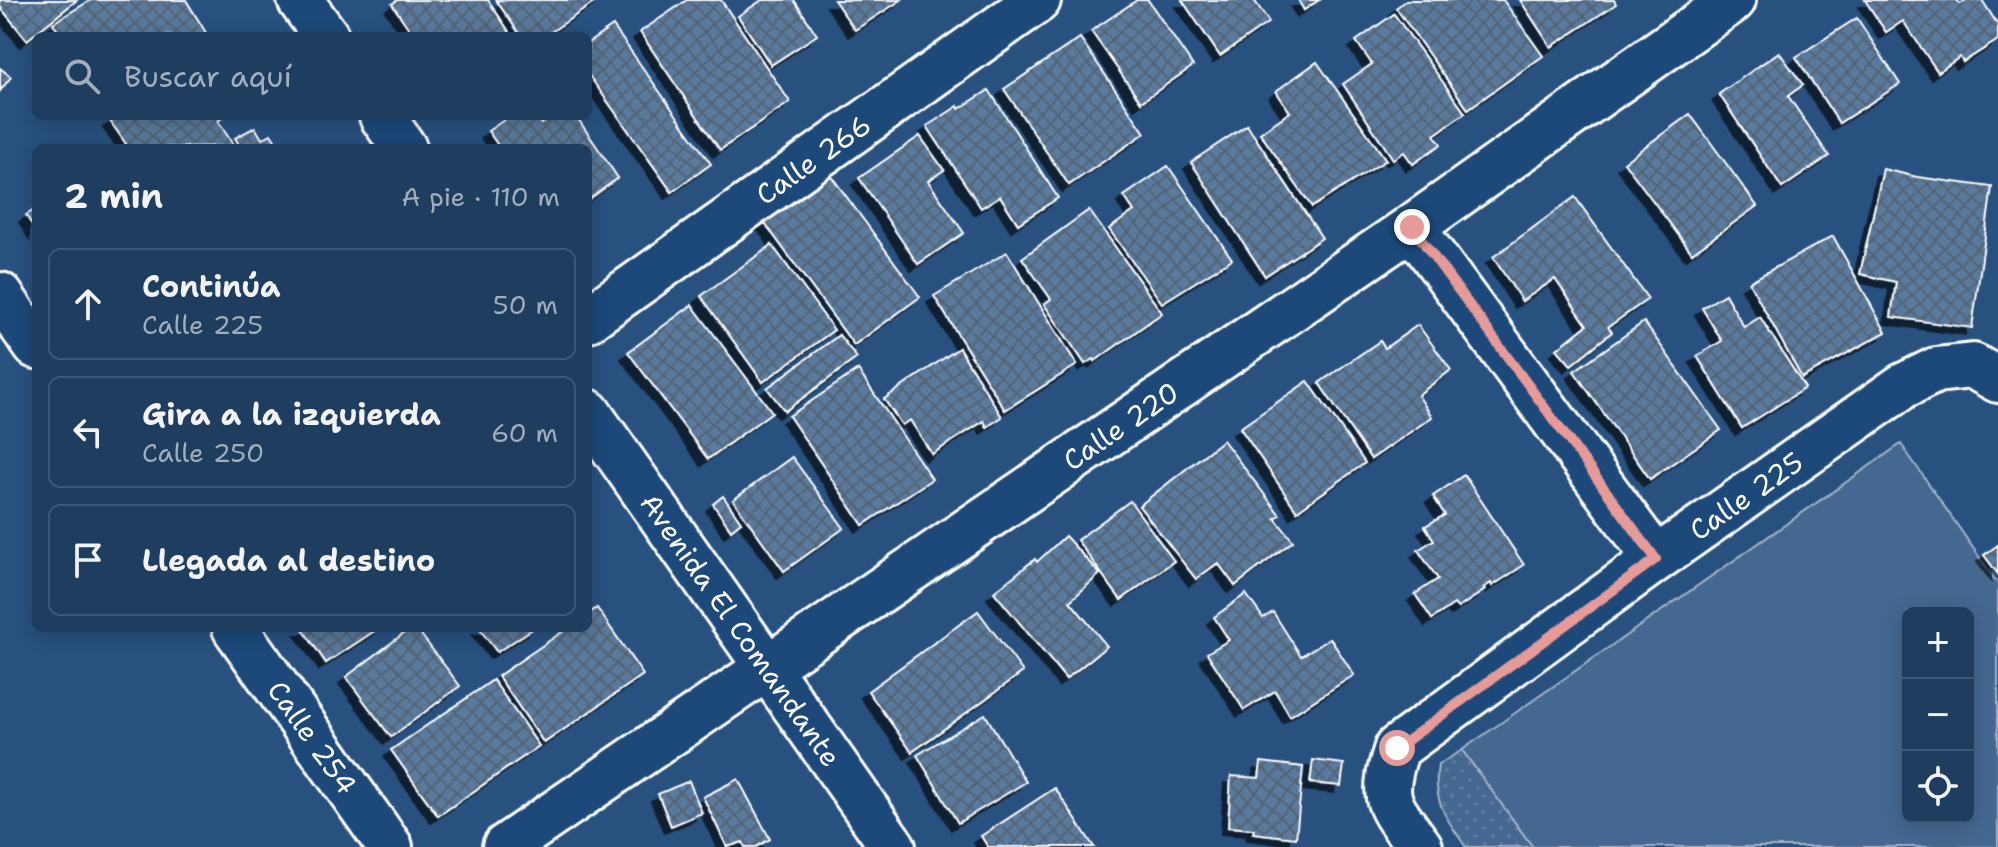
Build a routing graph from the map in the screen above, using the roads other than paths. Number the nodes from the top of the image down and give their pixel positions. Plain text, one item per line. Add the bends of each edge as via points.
1 (1038, 0) edge
2 (1733, 0) edge
3 (385, 120) edge
4 (401, 144) edge
5 (1412, 227) junction
6 (0, 295) edge
7 (592, 316) edge
8 (32, 340) edge
9 (1986, 373) edge
10 (592, 418) edge
11 (1656, 559) junction
12 (238, 632) edge
13 (767, 667) junction
14 (390, 847) edge
15 (505, 847) edge
16 (893, 847) edge
17 (1420, 847) edge

1 - 7 street, Calle 266
2 - 5 street, Calle 220
3 - 4 street
5 - 11 street
5 - 13 street, Calle 220
6 - 8 street
9 - 11 street, Calle 225 via 1936,370 1903,386
10 - 13 street, Avenida El Comandante
11 - 17 street, Calle 225 via 1397,748 1387,801
12 - 14 street, Calle 254
13 - 15 street, Calle 220
13 - 16 street, Avenida El Comandante

